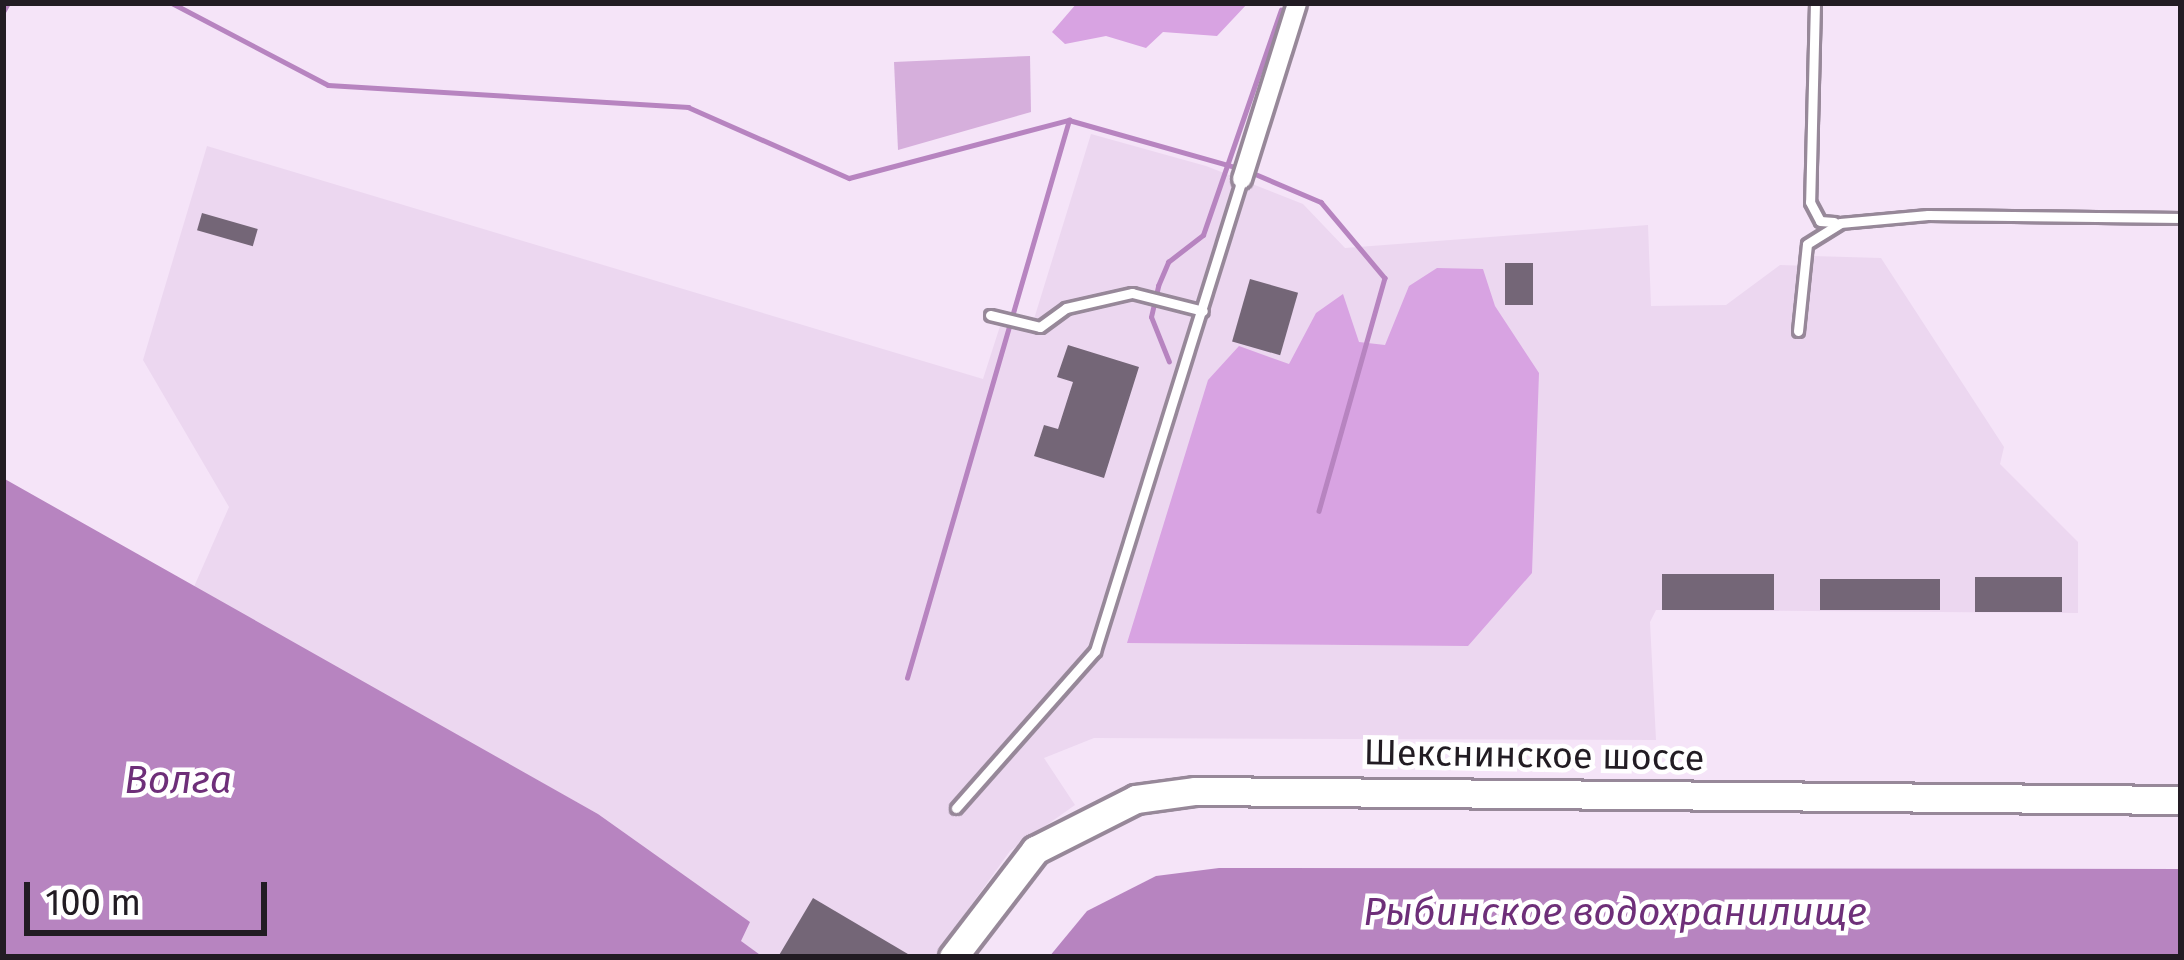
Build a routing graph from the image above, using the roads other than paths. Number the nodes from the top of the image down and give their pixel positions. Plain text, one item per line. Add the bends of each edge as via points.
1 (1297, 3) edge
2 (1815, 3) edge
3 (1242, 179) joint
4 (2181, 218) edge
5 (1840, 223) junction
6 (1203, 311) junction
7 (990, 315) dead end
8 (1798, 331) dead end
9 (2181, 800) edge
10 (956, 808) dead end
11 (953, 957) edge

1 - 3 street
2 - 5 lane via 1810,202 1820,221
3 - 6 lane
4 - 5 lane via 1928,215
5 - 8 lane via 1807,244
6 - 7 lane via 1132,292 1066,308 1040,327
6 - 10 lane via 1095,651
9 - 11 main road, Шекснинское шоссе via 1195,791 1136,799 1035,850

